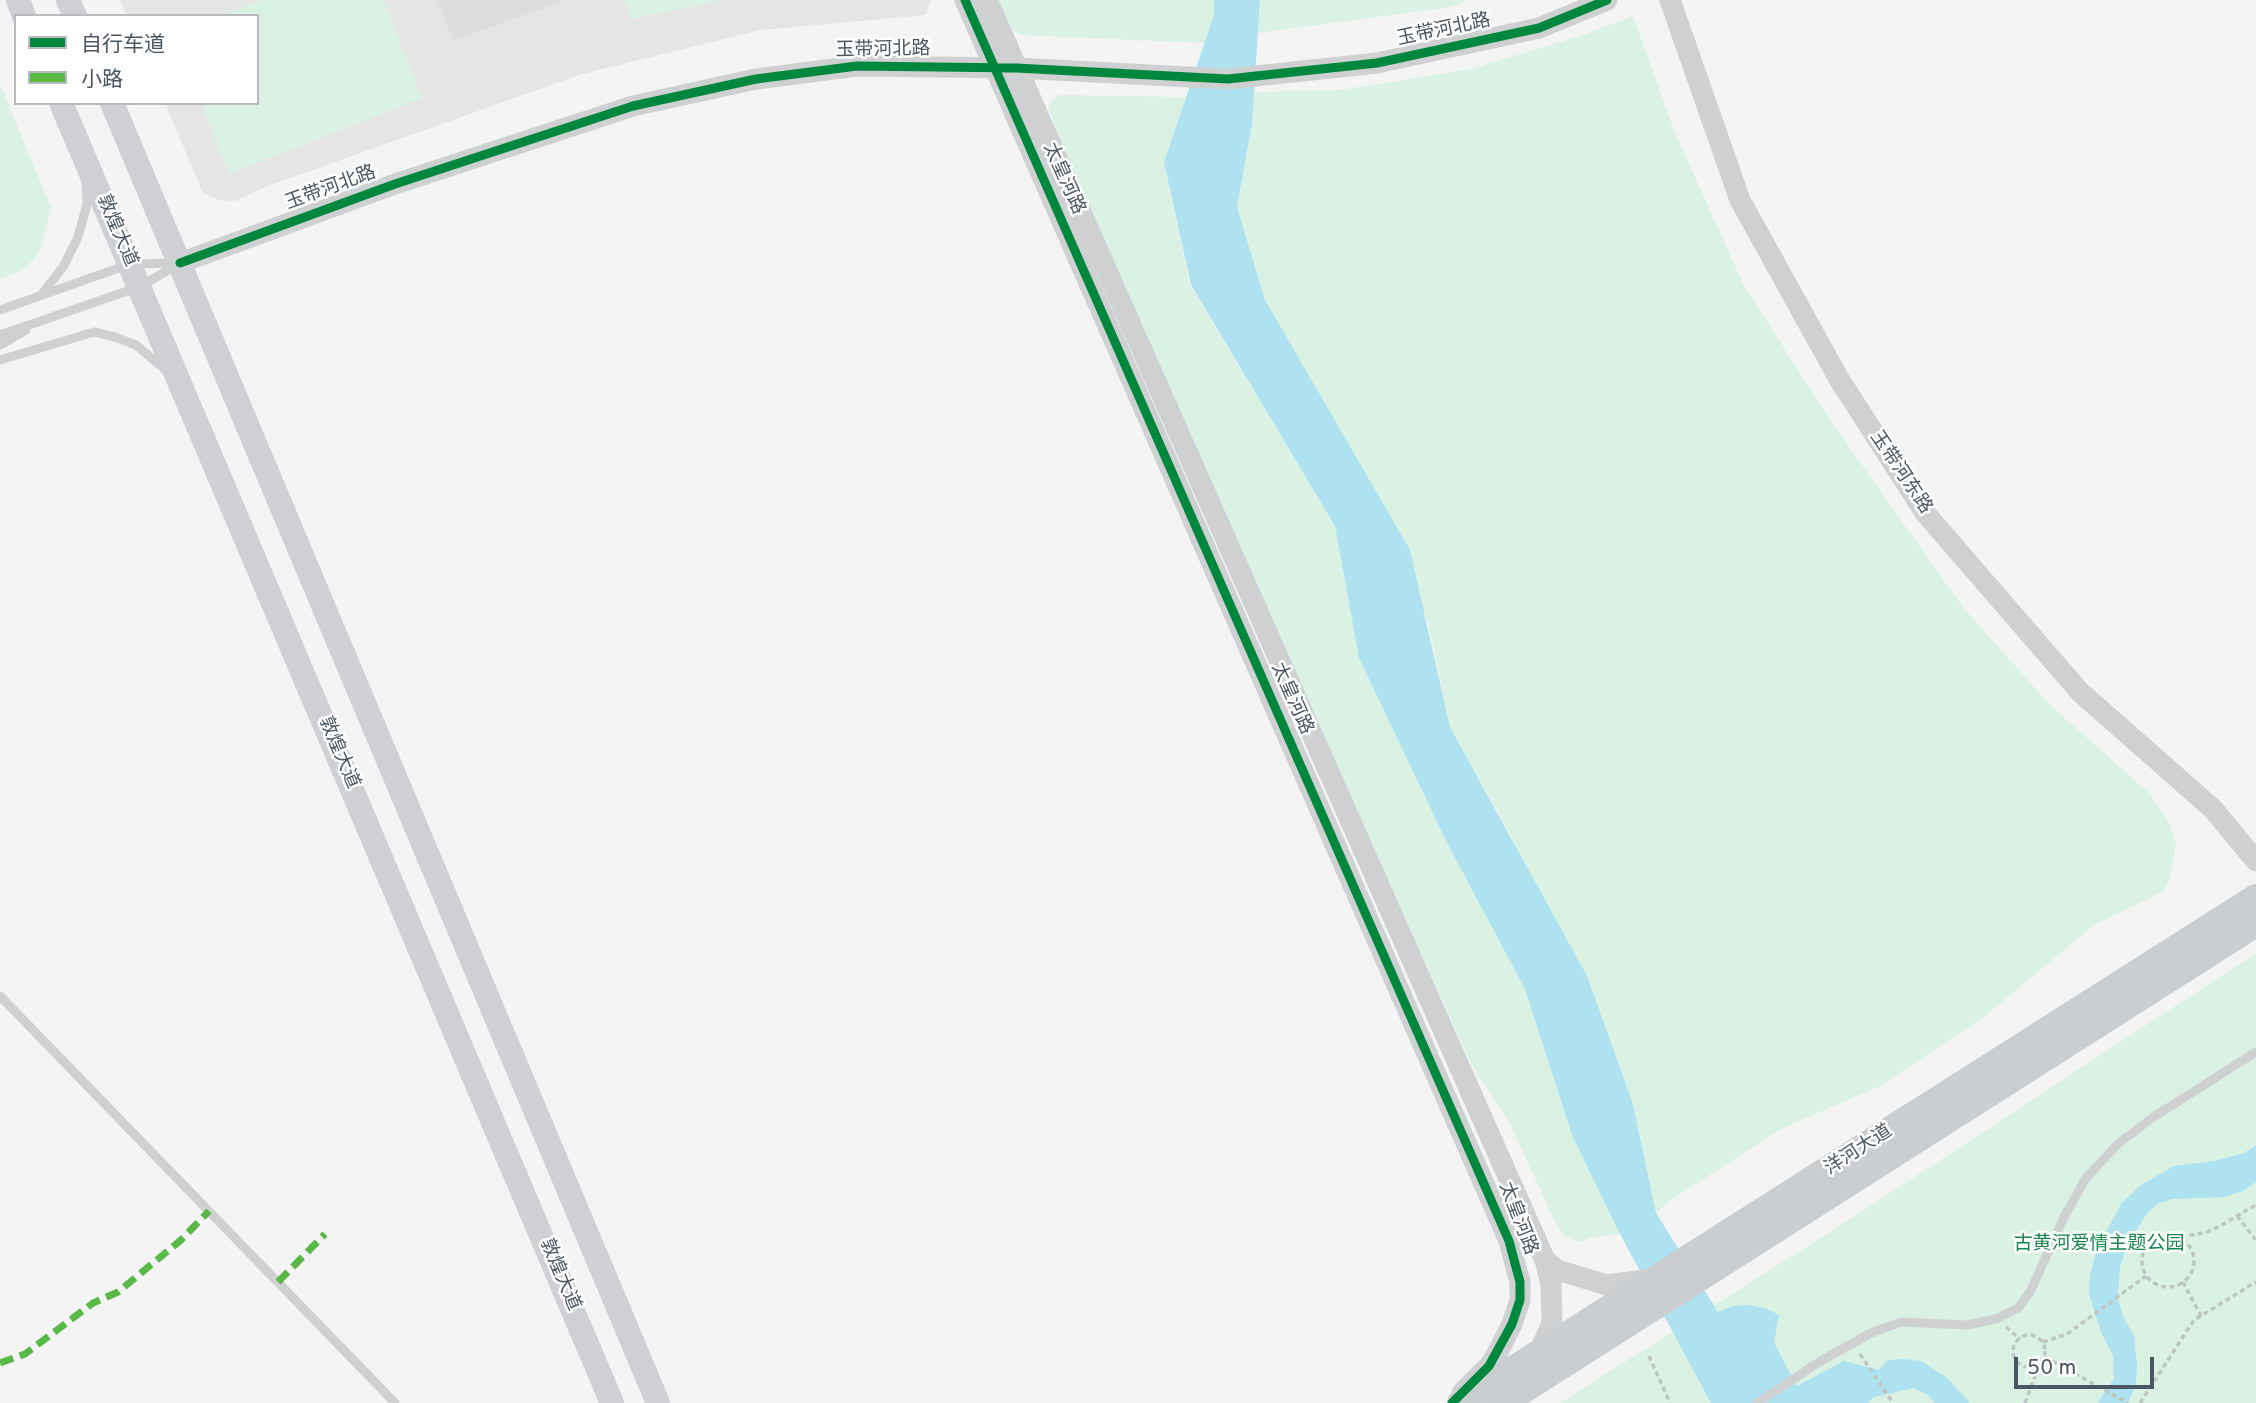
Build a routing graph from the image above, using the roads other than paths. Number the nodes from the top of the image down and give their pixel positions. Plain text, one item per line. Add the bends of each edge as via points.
1 (965, 0) edge
2 (987, 0) edge
3 (1607, 0) edge
4 (1670, 0) edge
5 (994, 68) junction
6 (1016, 68) junction
7 (62, 105) edge
8 (113, 105) edge
9 (86, 160) junction
10 (180, 263) junction
11 (134, 276) junction
12 (41, 295) junction
13 (0, 310) edge
14 (46, 319) junction
15 (0, 335) edge
16 (0, 345) edge
17 (0, 360) edge
18 (181, 383) junction
19 (2256, 861) edge
20 (2256, 898) edge
21 (2256, 923) edge
22 (0, 996) edge
23 (2256, 1052) edge
24 (1509, 1241) junction
25 (1545, 1260) junction
26 (1661, 1278) junction
27 (1555, 1344) junction
28 (1510, 1398) edge
29 (395, 1403) edge
30 (612, 1403) edge
31 (658, 1403) edge
32 (1452, 1403) edge
33 (1461, 1403) edge
34 (1756, 1403) edge

1 - 5 street, 太皇河路
2 - 6 street, 太皇河路
3 - 6 street, 玉带河北路 via 1539,28 1377,63 1228,79
4 - 19 street, 玉带河东路 via 1740,200 1839,379 1926,514 2080,692 2213,808
5 - 6 street, 玉带河北路
5 - 10 street, 玉带河北路 via 857,66 756,79 633,106 395,184
5 - 24 street, 太皇河路
6 - 25 street, 太皇河路
7 - 9 main road, 敦煌大道
8 - 10 main road
9 - 11 main road, 敦煌大道
9 - 12 lane via 87,204 78,237
10 - 11 lane
10 - 11 lane
10 - 31 main road
11 - 12 lane
11 - 14 lane
11 - 18 main road, 敦煌大道
12 - 13 lane
14 - 15 lane
14 - 16 lane
17 - 18 lane via 94,332 136,345
18 - 30 main road, 敦煌大道
20 - 26 main road, 洋河大道
21 - 27 main road, 洋河大道
22 - 29 lane
23 - 34 lane via 2152,1118 2119,1143 2086,1178 2018,1308 1967,1325 1901,1322 1819,1362
24 - 27 street
24 - 32 street, 太皇河路 via 1520,1282 1512,1324 1489,1366
25 - 26 street, 太皇河路 via 1557,1270 1606,1285
25 - 27 street
26 - 27 main road, 洋河大道
27 - 28 main road, 洋河大道
27 - 33 main road, 洋河大道

